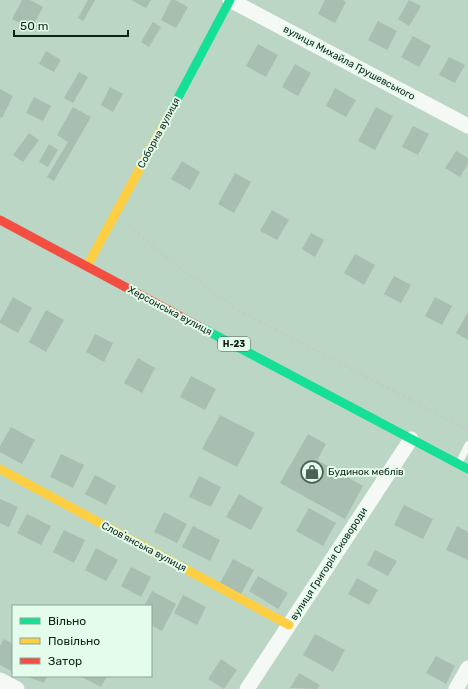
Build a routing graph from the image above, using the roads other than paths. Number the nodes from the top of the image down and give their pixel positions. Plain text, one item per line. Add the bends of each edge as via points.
1 (230, 0) edge
2 (468, 126) edge
3 (0, 220) edge
4 (87, 266) junction
5 (411, 439) junction
6 (468, 445) edge
7 (458, 464) junction
8 (0, 469) edge
9 (468, 469) edge
10 (289, 625) junction
11 (468, 668) edge
12 (0, 680) edge
13 (17, 689) edge
14 (247, 689) edge
15 (456, 689) edge

1 - 2 street, вулиця Михайла Грушевського
1 - 4 street, Соборна вулиця
3 - 4 street, Херсонська вулиця / Н-23
4 - 5 street, Херсонська вулиця / Н-23
5 - 7 street, Херсонська вулиця / Н-23
5 - 10 street, вулиця Григорія Сковороди
6 - 7 lane
7 - 9 street, Херсонська вулиця / Н-23
8 - 10 street, Словʼянська вулиця
10 - 14 street, вулиця Григорія Сковороди
11 - 15 street
12 - 13 street

